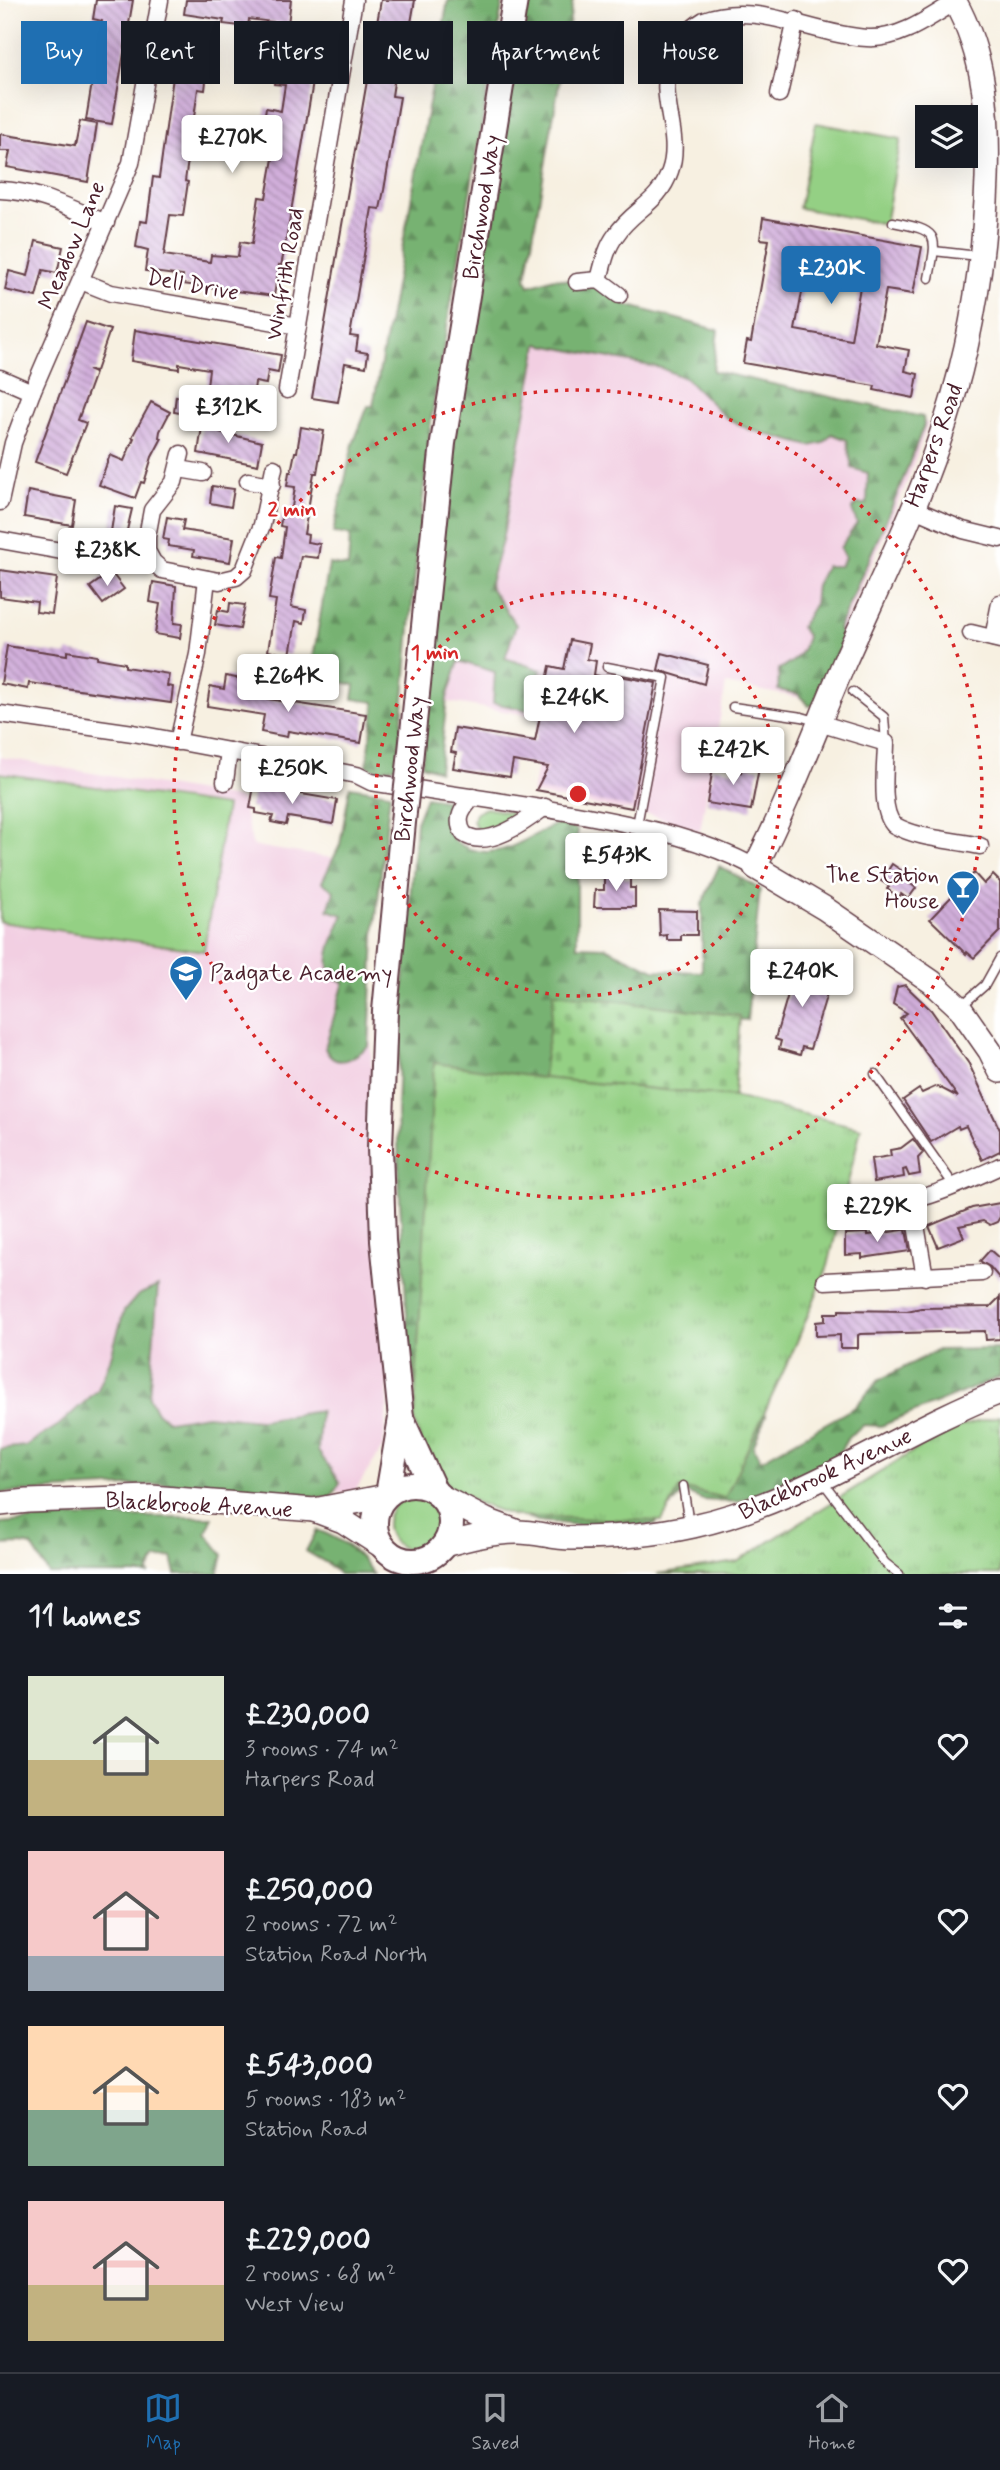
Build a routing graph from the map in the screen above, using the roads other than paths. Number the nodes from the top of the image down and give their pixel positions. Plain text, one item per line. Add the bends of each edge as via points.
1 (160, 0) edge
2 (354, 0) edge
3 (515, 0) edge
4 (955, 1) edge
5 (714, 6) edge
6 (796, 20) junction
7 (779, 94) dead end
8 (994, 146) edge
9 (0, 190) edge
10 (893, 222) dead end
11 (106, 223) junction
12 (934, 251) junction
13 (981, 256) junction
14 (929, 278) dead end
15 (599, 280) junction
16 (81, 281) junction
17 (577, 282) dead end
18 (620, 295) dead end
19 (298, 326) junction
20 (0, 378) edge
21 (287, 390) dead end
22 (32, 392) junction
23 (274, 468) dead end
24 (203, 473) dead end
25 (248, 481) dead end
26 (272, 485) junction
27 (0, 502) edge
28 (912, 508) junction
29 (1000, 539) edge
30 (0, 540) edge
31 (67, 552) dead end
32 (207, 579) junction
33 (1000, 603) edge
34 (971, 633) dead end
35 (997, 639) edge
36 (607, 667) dead end
37 (853, 692) dead end
38 (733, 707) dead end
39 (0, 714) edge
40 (819, 723) junction
41 (178, 742) junction
42 (886, 743) junction
43 (229, 751) junction
44 (225, 782) dead end
45 (473, 797) junction
46 (545, 807) junction
47 (637, 825) junction
48 (980, 846) dead end
49 (755, 867) junction
50 (1000, 958) edge
51 (960, 1007) junction
52 (1000, 1071) edge
53 (875, 1074) dead end
54 (1000, 1166) edge
55 (955, 1187) junction
56 (912, 1202) junction
57 (854, 1207) dead end
58 (982, 1273) dead end
59 (925, 1277) junction
60 (825, 1281) dead end
61 (1000, 1392) edge
62 (401, 1418) junction
63 (821, 1480) junction
64 (683, 1486) dead end
65 (437, 1494) junction
66 (387, 1495) junction
67 (0, 1504) edge
68 (314, 1510) junction
69 (690, 1527) junction
70 (519, 1532) junction
71 (443, 1547) junction
72 (388, 1557) edge
73 (433, 1574) edge
74 (899, 1574) edge

1 - 11 street, Meadow Lane via 134,152
2 - 19 street, Winfrith Road
3 - 62 main road, Birchwood Way, bridge via 443,443 385,1011 380,1148 383,1241
4 - 6 street via 884,37 852,36
4 - 8 street, Harpers Road via 981,68
5 - 6 street via 766,9
5 - 15 street via 679,44 665,80 674,144 669,174 651,202 615,235
6 - 7 street
8 - 13 street, Harpers Road
9 - 11 street via 41,197
10 - 12 lane via 924,228 932,235
11 - 16 street, Meadow Lane
12 - 13 lane
12 - 14 lane
13 - 28 street, Harpers Road via 953,399
15 - 17 street
15 - 18 street
16 - 19 street, Dell Drive via 111,293
16 - 22 street, Meadow Lane
19 - 21 street, Winfrith Road
20 - 22 street
22 - 27 street, Meadow Lane via 13,443
23 - 26 street
24 - 32 street via 180,462 174,482 149,518 146,567
25 - 26 street
26 - 32 street via 262,525 241,574 225,581
28 - 29 street via 963,530
28 - 40 street, Harpers Road
30 - 31 street
32 - 41 street via 198,654
33 - 35 street
34 - 35 street
36 - 47 lane via 665,678
37 - 42 lane via 884,717
38 - 40 lane
39 - 41 street
40 - 42 street
40 - 49 street, Harpers Road
41 - 43 street
42 - 48 street via 885,805 890,820 936,840
43 - 44 street
43 - 45 street via 357,775 371,782
45 - 46 street
45 - 46 street via 462,809 459,822 464,834 475,839 489,839
46 - 47 street
47 - 49 street via 713,847
49 - 51 street via 908,964
50 - 51 lane via 985,985
51 - 52 street
53 - 55 lane
54 - 55 street
55 - 56 street
56 - 57 street
56 - 59 street
58 - 59 street
59 - 60 street
61 - 63 street, Blackbrook Avenue
62 - 65 main road, Birchwood Way
62 - 66 main road, Birchwood Way
63 - 69 street, Blackbrook Avenue via 760,1507
63 - 74 lane via 885,1563
64 - 69 lane
65 - 66 main road via 411,1485
65 - 70 street, Blackbrook Avenue
65 - 71 main road via 451,1519
66 - 68 street, Blackbrook Avenue
66 - 72 main road via 375,1515 376,1536
67 - 68 street, Blackbrook Avenue via 151,1497
68 - 72 street, Blackbrook Avenue via 343,1521
69 - 70 street, Blackbrook Avenue via 615,1537
70 - 71 street, Blackbrook Avenue via 475,1536
71 - 72 main road via 420,1561
71 - 73 main road

